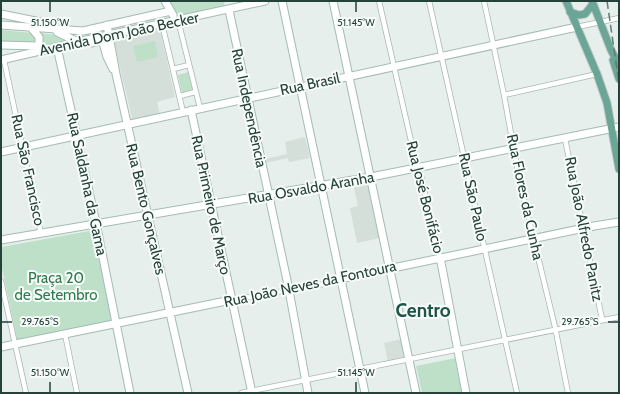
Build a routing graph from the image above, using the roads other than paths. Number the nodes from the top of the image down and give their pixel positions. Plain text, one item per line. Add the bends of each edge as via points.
1 (165, 1) edge
2 (251, 1) edge
3 (265, 1) edge
4 (282, 1) edge
5 (334, 1) edge
6 (379, 1) edge
7 (429, 1) edge
8 (484, 1) edge
9 (566, 1) edge
10 (593, 2) edge
11 (236, 8) junction
12 (229, 10) junction
13 (171, 11) junction
14 (570, 12) junction
15 (161, 13) junction
16 (1, 14) edge
17 (619, 18) edge
18 (178, 20) junction
19 (600, 22) junction
20 (115, 24) junction
21 (162, 24) junction
22 (107, 25) junction
23 (1, 27) edge
24 (576, 27) junction
25 (33, 30) junction
26 (79, 30) junction
27 (56, 32) junction
28 (119, 33) junction
29 (108, 35) junction
30 (100, 37) junction
31 (78, 42) junction
32 (88, 44) junction
33 (493, 44) junction
34 (1, 45) edge
35 (611, 50) junction
36 (58, 51) junction
37 (441, 56) junction
38 (3, 60) edge
39 (394, 65) junction
40 (619, 65) edge
41 (189, 66) junction
42 (173, 69) junction
43 (116, 74) junction
44 (597, 74) junction
45 (348, 76) junction
46 (619, 80) edge
47 (299, 86) junction
48 (195, 92) junction
49 (504, 95) junction
50 (180, 96) junction
51 (247, 98) junction
52 (200, 108) junction
53 (187, 111) junction
54 (127, 125) junction
55 (616, 128) edge
56 (77, 135) junction
57 (565, 139) junction
58 (24, 147) junction
59 (514, 149) junction
60 (1, 152) edge
61 (465, 159) junction
62 (418, 168) junction
63 (619, 169) edge
64 (371, 177) junction
65 (320, 186) junction
66 (268, 195) junction
67 (212, 205) junction
68 (148, 215) junction
69 (619, 222) edge
70 (96, 223) junction
71 (584, 227) junction
72 (42, 234) junction
73 (533, 238) junction
74 (1, 240) edge
75 (484, 248) junction
76 (440, 257) junction
77 (391, 268) junction
78 (1, 281) edge
79 (341, 281) junction
80 (289, 292) junction
81 (231, 300) junction
82 (170, 313) junction
83 (619, 317) edge
84 (602, 319) junction
85 (117, 324) junction
86 (555, 329) junction
87 (65, 334) junction
88 (505, 339) junction
89 (16, 344) junction
90 (1, 347) edge
91 (458, 349) junction
92 (409, 359) junction
93 (360, 370) junction
94 (306, 380) junction
95 (251, 392) edge
96 (26, 393) edge
97 (77, 393) edge
98 (130, 393) edge
99 (188, 393) edge
100 (241, 393) edge
101 (308, 393) edge
102 (365, 393) edge
103 (416, 393) edge
104 (466, 393) edge
105 (517, 393) edge
106 (568, 393) edge

1 - 13 street
1 - 15 street
2 - 11 street, Avenida Dom João Becker
3 - 11 street, Avenida Dom João Becker
4 - 47 street
5 - 45 street
6 - 39 street, Rua José Bonifácio
7 - 37 street, Rua São Paulo
8 - 33 street, Rua Flores da Cunha
9 - 14 main road
10 - 14 main road via 585,14
10 - 19 main road
11 - 12 street, Avenida Dom João Becker
12 - 18 street, Avenida Dom João Becker
12 - 51 street, Rua Independência
13 - 15 street, Avenida Dom João Becker
13 - 18 street
13 - 21 street via 170,18
14 - 24 main road
15 - 20 street, Avenida Dom João Becker
16 - 26 street
17 - 19 street, Rua Brasil
18 - 21 street, Avenida Dom João Becker
18 - 41 street
19 - 24 street, Rua Brasil
19 - 35 main road
20 - 22 street, Avenida Dom João Becker
20 - 28 street via 119,26
21 - 28 street, Avenida Dom João Becker
21 - 42 street
22 - 26 street, Avenida Dom João Becker
22 - 29 street, Rua Bento Gonçalves
23 - 25 street
23 - 26 street
24 - 33 street, Rua Brasil
24 - 44 main road
25 - 27 street
25 - 34 street via 39,37 37,46
27 - 30 street
27 - 31 street
28 - 29 street, Avenida Dom João Becker
29 - 30 street, Avenida Dom João Becker
29 - 43 street, Rua Bento Gonçalves
30 - 31 street, Avenida Dom João Becker
31 - 32 street
31 - 36 street, Avenida Dom João Becker
32 - 36 street
32 - 43 street via 99,41 103,43
33 - 37 street, Rua Brasil
33 - 49 street, Rua Flores da Cunha
35 - 40 main road
35 - 46 main road
36 - 38 street, Avenida Dom João Becker
36 - 56 street, Rua Saldanha da Gama
37 - 39 street, Rua Brasil
37 - 61 street, Rua São Paulo
38 - 58 street, Rua São Francisco
39 - 45 street, Rua Brasil
39 - 62 street, Rua José Bonifácio
41 - 42 street
41 - 48 street
42 - 50 street
43 - 54 street, Rua Bento Gonçalves
44 - 49 street
44 - 55 main road
45 - 47 street, Rua Brasil
45 - 64 street
47 - 51 street, Rua Brasil
47 - 65 street
48 - 50 street
48 - 52 street
49 - 59 street, Rua Flores da Cunha
50 - 53 street
51 - 52 street, Rua Brasil
51 - 66 street, Rua Independência
52 - 53 street, Rua Brasil
53 - 54 street, Rua Brasil
53 - 67 street, Rua Primeiro de Março
54 - 56 street, Rua Brasil
54 - 68 street, Rua Bento Gonçalves
55 - 57 street, Rua Osvaldo Aranha
55 - 63 main road
56 - 58 street, Rua Brasil
56 - 70 street, Rua Saldanha da Gama
57 - 59 street, Rua Osvaldo Aranha
57 - 71 street, Rua João Alfredo Panitz
58 - 60 street, Rua Brasil
58 - 72 street, Rua São Francisco
59 - 61 street, Rua Osvaldo Aranha
59 - 73 street, Rua Flores da Cunha
61 - 62 street, Rua Osvaldo Aranha
61 - 75 street, Rua São Paulo
62 - 64 street, Rua Osvaldo Aranha
62 - 76 street, Rua José Bonifácio
64 - 65 street, Rua Osvaldo Aranha
64 - 77 street
65 - 66 street, Rua Osvaldo Aranha
65 - 79 street
66 - 67 street, Rua Osvaldo Aranha
66 - 80 street, Rua Independência
67 - 68 street, Rua Osvaldo Aranha
67 - 81 street, Rua Primeiro de Março
68 - 70 street, Rua Osvaldo Aranha
68 - 82 street, Rua Bento Gonçalves
69 - 71 street, Rua João Neves da Fontoura
70 - 72 street, Rua Osvaldo Aranha
70 - 85 street, Rua Saldanha da Gama
71 - 73 street, Rua João Neves da Fontoura
71 - 84 street, Rua João Alfredo Panitz
72 - 74 street, Rua Osvaldo Aranha
73 - 75 street, Rua João Neves da Fontoura
73 - 86 street, Rua Flores da Cunha
75 - 76 street, Rua João Neves da Fontoura
75 - 88 street, Rua São Paulo
76 - 77 street, Rua João Neves da Fontoura
76 - 91 street, Rua José Bonifácio
77 - 79 street, Rua João Neves da Fontoura
77 - 92 street
78 - 89 street
79 - 80 street, Rua João Neves da Fontoura
79 - 93 street
80 - 81 street, Rua João Neves da Fontoura via 281,291
80 - 94 street, Rua Independência
81 - 82 street, Rua João Neves da Fontoura
81 - 95 street, Rua Primeiro de Março
82 - 85 street, Rua João Neves da Fontoura
82 - 99 street, Rua Bento Gonçalves
83 - 84 street
84 - 86 street
85 - 87 street, Rua João Neves da Fontoura
85 - 98 street, Rua Saldanha da Gama
86 - 88 street
86 - 106 street, Rua Flores da Cunha
87 - 89 street, Rua João Neves da Fontoura
87 - 97 street
88 - 91 street
88 - 105 street, Rua São Paulo
89 - 90 street, Rua João Neves da Fontoura
89 - 96 street
91 - 92 street
91 - 104 street, Rua José Bonifácio
92 - 93 street
92 - 103 street
93 - 94 street
93 - 102 street
94 - 95 street
94 - 101 street, Rua Independência
95 - 100 street

